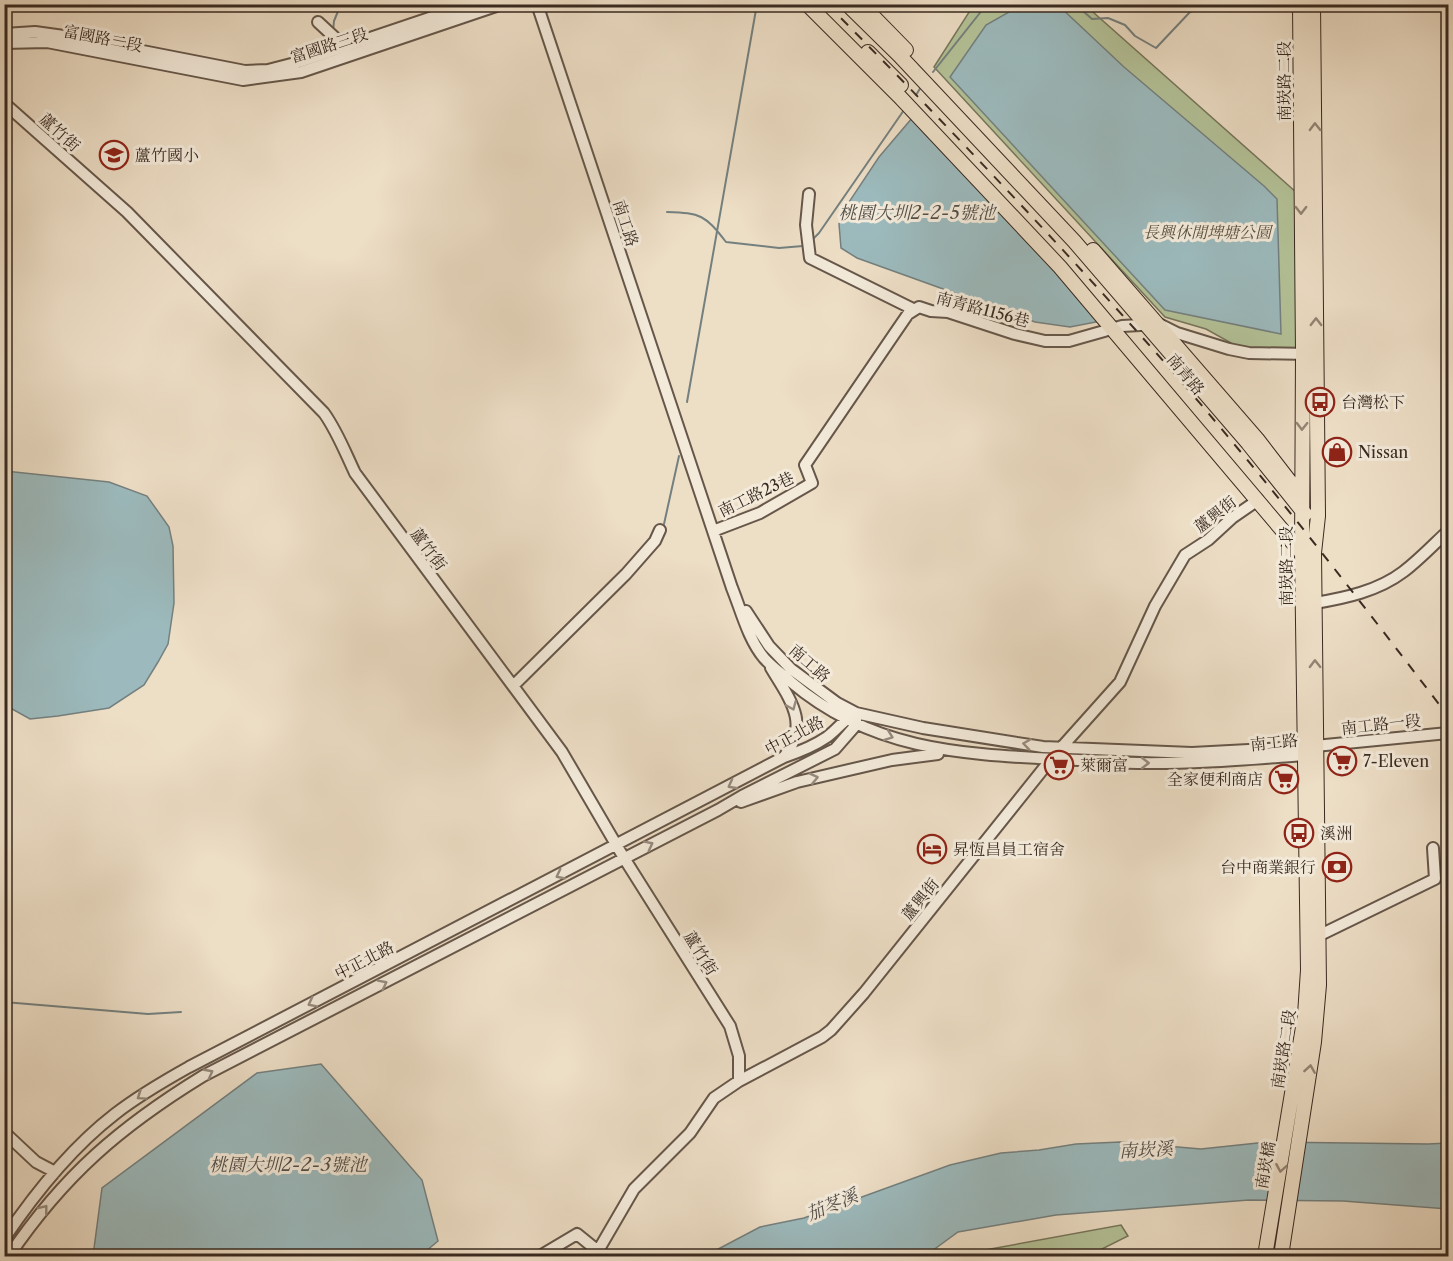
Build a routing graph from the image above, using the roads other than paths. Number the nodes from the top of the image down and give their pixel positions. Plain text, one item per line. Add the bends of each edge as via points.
1 (471, 4) edge
2 (502, 4) edge
3 (537, 4) edge
4 (807, 4) edge
5 (819, 4) edge
6 (847, 4) edge
7 (861, 4) edge
8 (1300, 4) edge
9 (1313, 4) edge
10 (318, 22) dead end
11 (4, 34) edge
12 (858, 42) junction
13 (4, 43) edge
14 (346, 51) junction
15 (197, 66) junction
16 (878, 75) junction
17 (4, 103) edge
18 (1037, 189) junction
19 (809, 194) dead end
20 (1003, 208) junction
21 (1028, 221) junction
22 (1056, 223) junction
23 (913, 309) junction
24 (1144, 324) junction
25 (1159, 324) junction
26 (1118, 327) junction
27 (1310, 354) junction
28 (812, 483) joint
29 (1258, 500) junction
30 (1303, 505) junction
31 (1318, 522) junction
32 (660, 530) dead end
33 (713, 531) junction
34 (1449, 531) edge
35 (1308, 554) junction
36 (732, 588) junction
37 (1315, 603) junction
38 (765, 658) junction
39 (513, 686) junction
40 (853, 718) junction
41 (1449, 733) edge
42 (1062, 747) junction
43 (1309, 749) junction
44 (972, 754) junction
45 (784, 757) junction
46 (1052, 758) junction
47 (718, 810) junction
48 (617, 846) junction
49 (1433, 848) dead end
50 (624, 858) junction
51 (1318, 936) junction
52 (739, 1081) junction
53 (1295, 1127) junction
54 (5, 1133) edge
55 (55, 1172) junction
56 (4, 1239) edge
57 (597, 1254) edge
58 (9, 1257) edge
59 (540, 1257) edge
60 (1265, 1257) edge
61 (1281, 1257) edge

1 - 14 street, 富國路三段
2 - 14 street, 富國路三段
3 - 33 street, 南工路
4 - 16 main road
5 - 12 main road, 南青路
6 - 22 main road, 南青路
7 - 18 main road
8 -> 27 main road, 南崁路二段
27 -> 9 main road, 南崁路二段
10 - 14 street
11 - 15 street, 富國路二段 via 35,32 71,37
12 - 16 main road, 南青路
12 - 21 main road, 南青路
13 - 15 street, 富國路二段 via 47,42
14 - 15 street, 富國路三段 via 301,72 269,78 243,80
16 - 20 main road
17 - 39 street, 蘆竹街 via 127,212 324,413 336,429 355,473
18 - 22 main road, 南青路
18 - 25 main road
19 - 23 street via 806,225 810,258
20 - 21 main road, 南青路
20 - 26 main road
21 - 26 main road, 南青路
22 - 24 main road, 南青路
23 - 26 street, 南青路1156巷 via 948,312 1045,341 1069,341
23 - 28 street, 南青路1156巷 via 805,465
24 - 25 street, 南青路1156巷
24 - 26 street, 南青路1156巷
24 - 30 main road, 南青路
25 - 27 street via 1177,333 1249,353
25 - 30 main road via 1257,439
26 - 29 main road
26 - 35 main road, 南青路
27 -> 30 main road, 南崁路二段
27 - 31 main road, 南崁路二段
28 - 33 street, 南工路23巷 via 760,513
29 - 35 main road
29 - 42 street, 蘆興街 via 1185,555 1155,606 1120,682
30 - 31 main road, 南青路
30 - 35 main road, 南崁路二段
31 - 35 main road, 南崁路二段
32 - 39 street via 626,574
33 - 36 street, 南工路
34 - 37 street via 1389,581 1348,597
35 - 37 main road, 南崁路二段
35 - 43 main road, 南崁路二段
36 - 38 street, 南工路
36 - 40 street, 南工路 via 769,646 791,669
43 -> 37 main road, 南崁路二段
38 - 40 street, 南工路 via 809,696
38 -> 45 street via 792,702 796,716 795,736
39 - 48 street, 蘆竹街 via 562,752
42 -> 40 street, 南工路
40 -> 44 street, 南工路 via 907,743
40 - 45 street, 中正北路 via 826,738
40 - 47 street, 中正北路 via 835,749
41 - 43 street, 南工路一段
42 - 43 street, 南工路 via 1192,753
42 - 46 street, 蘆興街
46 -> 43 street, 南工路 via 1221,762
43 - 51 main road, 南崁路二段
43 - 53 main road, 南崁路二段 via 1308,970
44 - 46 street, 南工路
47 -> 44 street via 797,782 863,767 926,754
45 -> 48 street, 中正北路
46 - 52 street, 蘆興街 via 831,1030
50 -> 47 street, 中正北路
48 - 50 street, 蘆竹街
48 -> 55 street, 中正北路 via 167,1080 116,1113
49 - 51 street via 1435,879
50 - 52 street, 蘆竹街 via 730,1026 739,1056
58 -> 50 street, 中正北路 via 50,1201 92,1156 171,1096
53 -> 51 main road, 南崁路二段 via 1316,1019
52 - 57 street, 蘆興街 via 714,1098 690,1133 634,1189
53 -> 60 main road, 南崁橋
53 - 61 main road, 南崁橋
54 - 55 street via 36,1162
55 - 56 street, 中正北路
57 - 59 street via 577,1234

